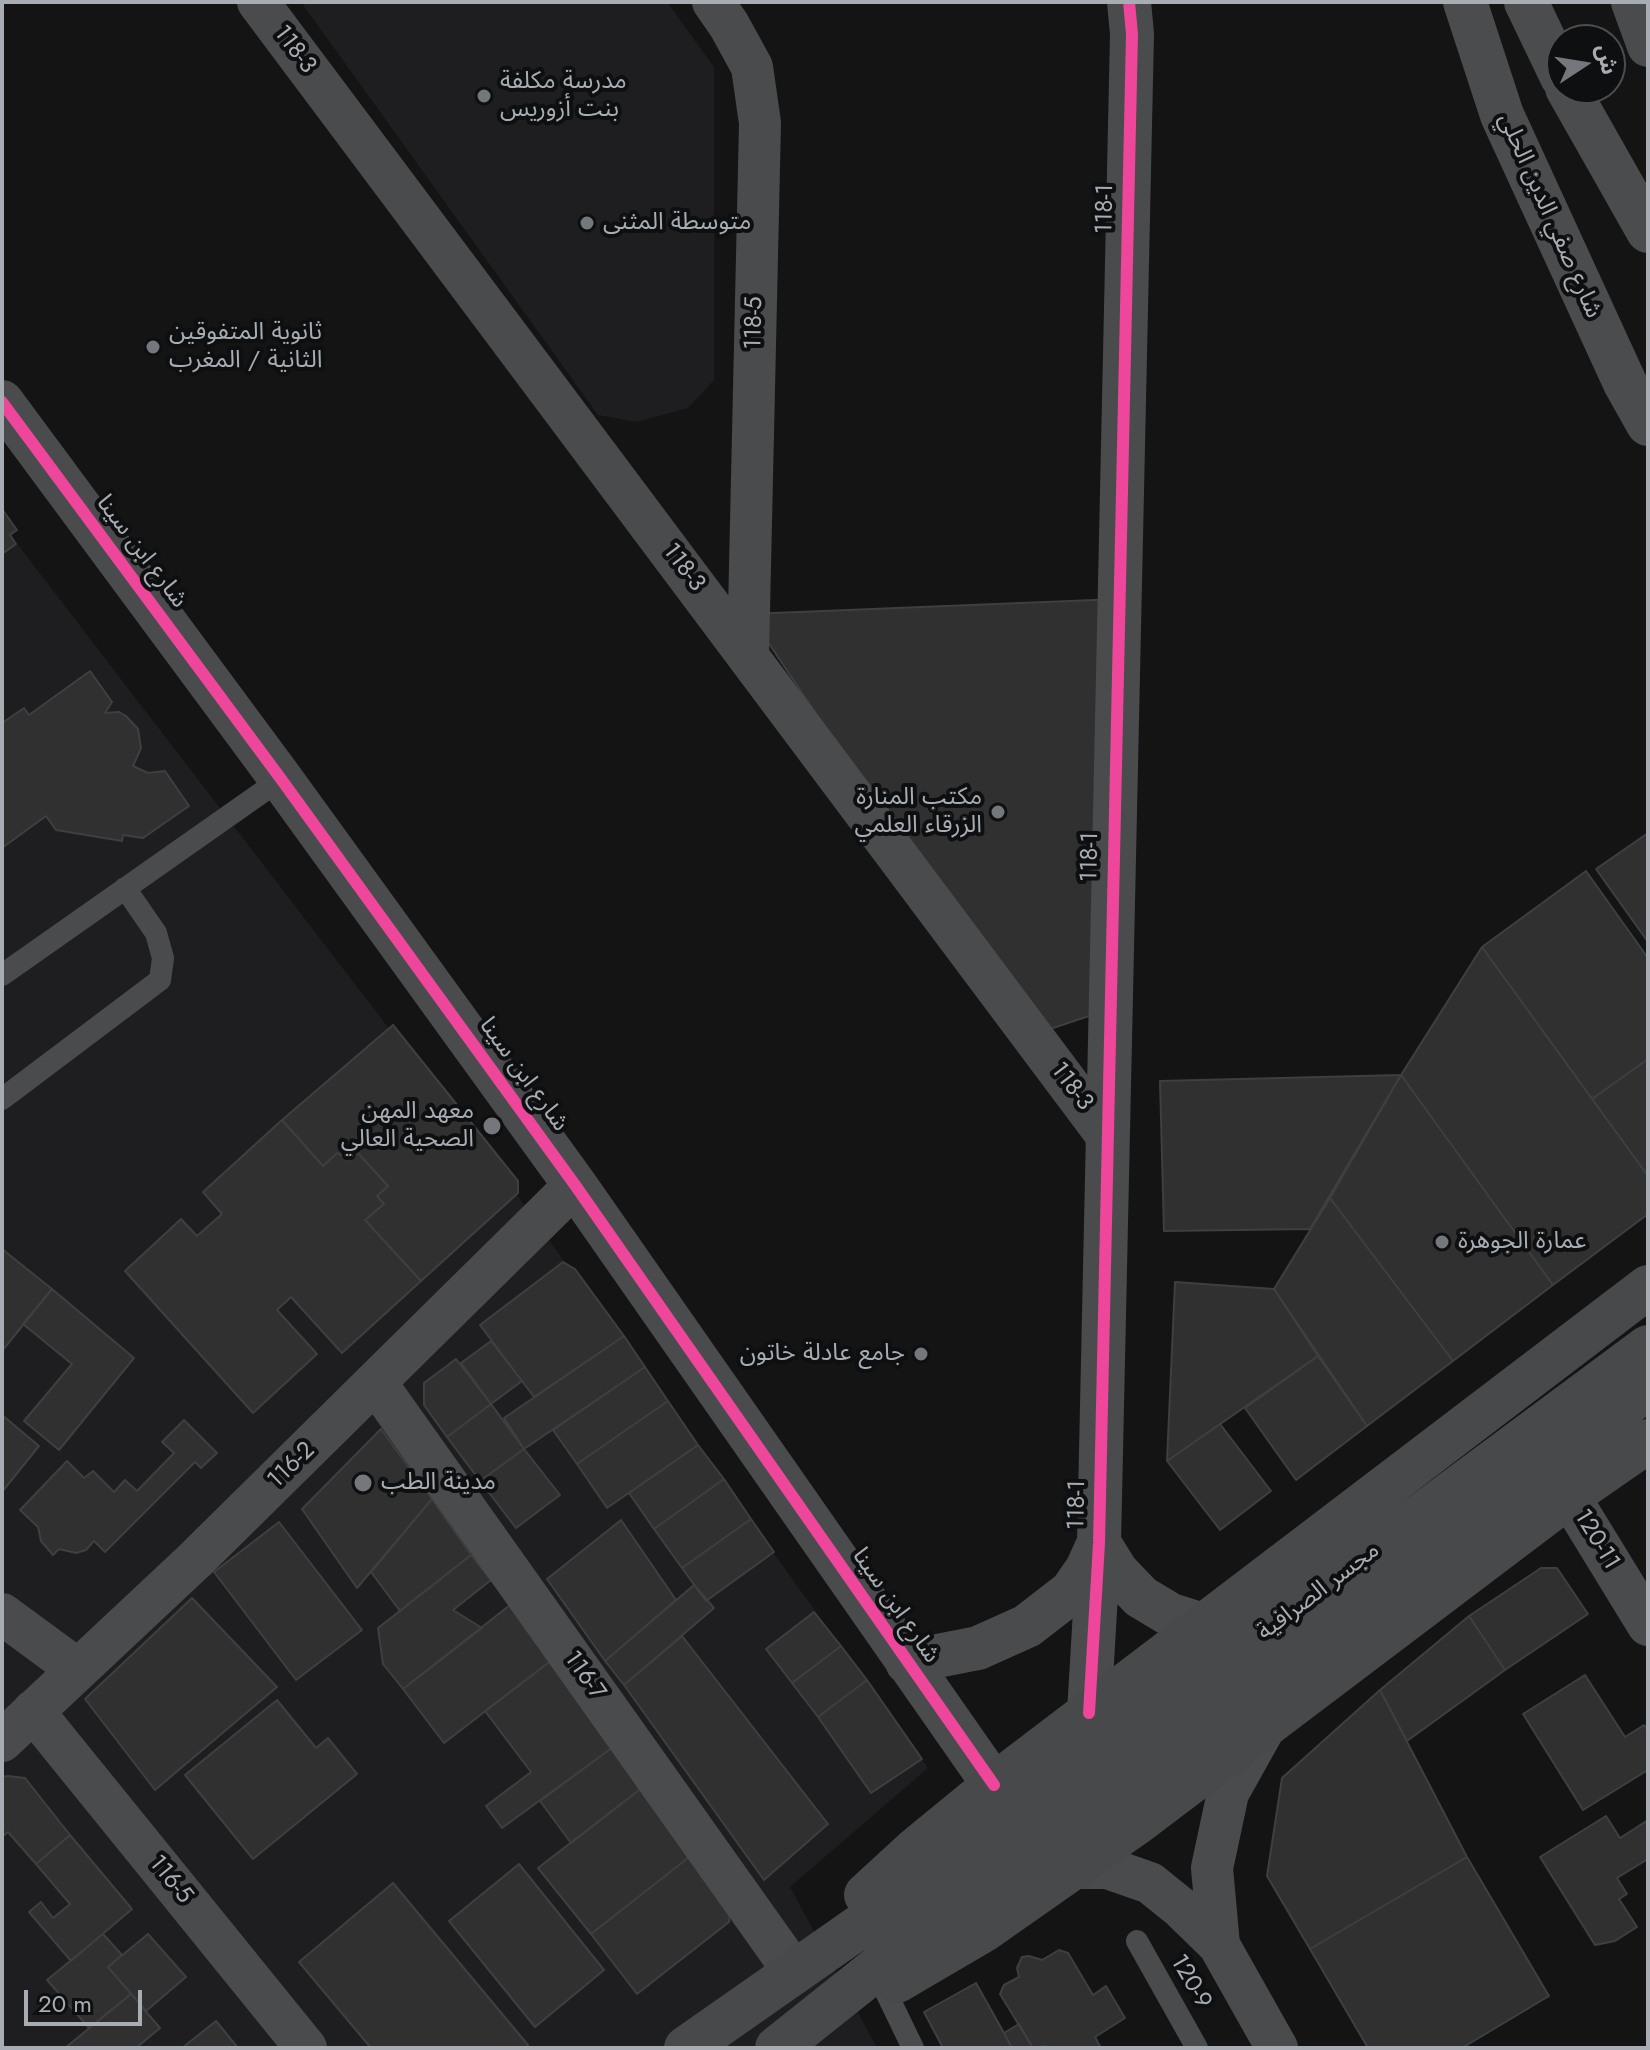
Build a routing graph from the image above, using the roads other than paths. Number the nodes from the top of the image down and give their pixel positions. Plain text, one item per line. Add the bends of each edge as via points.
1 (258, 2) edge
2 (713, 2) edge
3 (1129, 2) edge
4 (1465, 2) edge
5 (1526, 2) edge
6 (1632, 2) edge
7 (1546, 44) edge
8 (1648, 46) edge
9 (1576, 104) edge
10 (1648, 231) edge
11 (2, 402) edge
12 (1648, 424) edge
13 (748, 655) junction
14 (281, 779) junction
15 (125, 888) junction
16 (2, 975) edge
17 (2, 1099) edge
18 (1107, 1136) junction
19 (575, 1185) junction
20 (1648, 1287) edge
21 (1648, 1347) edge
22 (376, 1383) junction
23 (1648, 1388) edge
24 (1648, 1441) edge
25 (1569, 1496) junction
26 (1099, 1543) junction
27 (2, 1614) edge
28 (1203, 1625) junction
29 (1648, 1625) edge
30 (907, 1662) junction
31 (77, 1669) junction
32 (33, 1711) junction
33 (1089, 1713) junction
34 (1266, 1725) junction
35 (2, 1741) edge
36 (994, 1785) junction
37 (999, 1850) junction
38 (1073, 1868) junction
39 (1137, 1941) dead end
40 (1219, 1945) junction
41 (782, 1980) junction
42 (884, 1988) junction
43 (786, 2041) edge
44 (306, 2048) edge
45 (686, 2048) edge
46 (913, 2048) edge
47 (1197, 2048) edge
48 (1277, 2048) edge

1 - 13 street, 118-3
2 - 13 street, 118-5 via 752,67 760,123
3 - 18 street, 118-1
4 - 12 main road, شارع صفي الدين الحلي via 1502,115
5 - 7 main road
6 - 8 street
9 - 10 main road
11 - 14 street, شارع ابن سينا
13 - 18 street, 118-3
14 - 15 lane
14 - 19 street, شارع ابن سينا
15 - 16 lane
15 - 17 lane via 156,933 163,958 160,980
18 - 26 street, 118-1
19 - 22 street, 116-2
19 - 30 street, شارع ابن سينا
20 - 28 main road
21 - 37 main road, مجسر الصرافية
22 - 31 street, 116-2
22 - 41 street, 116-7
23 - 37 main road, مجسر الصرافية
24 - 25 main road
25 - 29 street, 120-11
25 - 34 main road
26 - 28 street, 118-1 via 1141,1597 1171,1615
26 - 30 street, 118-1 via 1071,1592 1027,1626 978,1648
26 - 33 street, 118-1
27 - 31 street
28 - 33 main road
30 - 36 street, شارع ابن سينا
31 - 32 street, 116-2
32 - 35 street, 116-2
32 - 44 street, 116-5
33 - 36 main road
34 - 38 main road
34 - 40 street via 1224,1808 1212,1868
36 - 41 main road via 905,1859
37 - 41 main road
37 - 43 main road
38 - 40 street via 1107,1868 1150,1883
38 - 42 main road via 984,1930
39 - 47 lane, 120-9
40 - 48 street
41 - 45 main road
42 - 43 main road
42 - 46 lane

